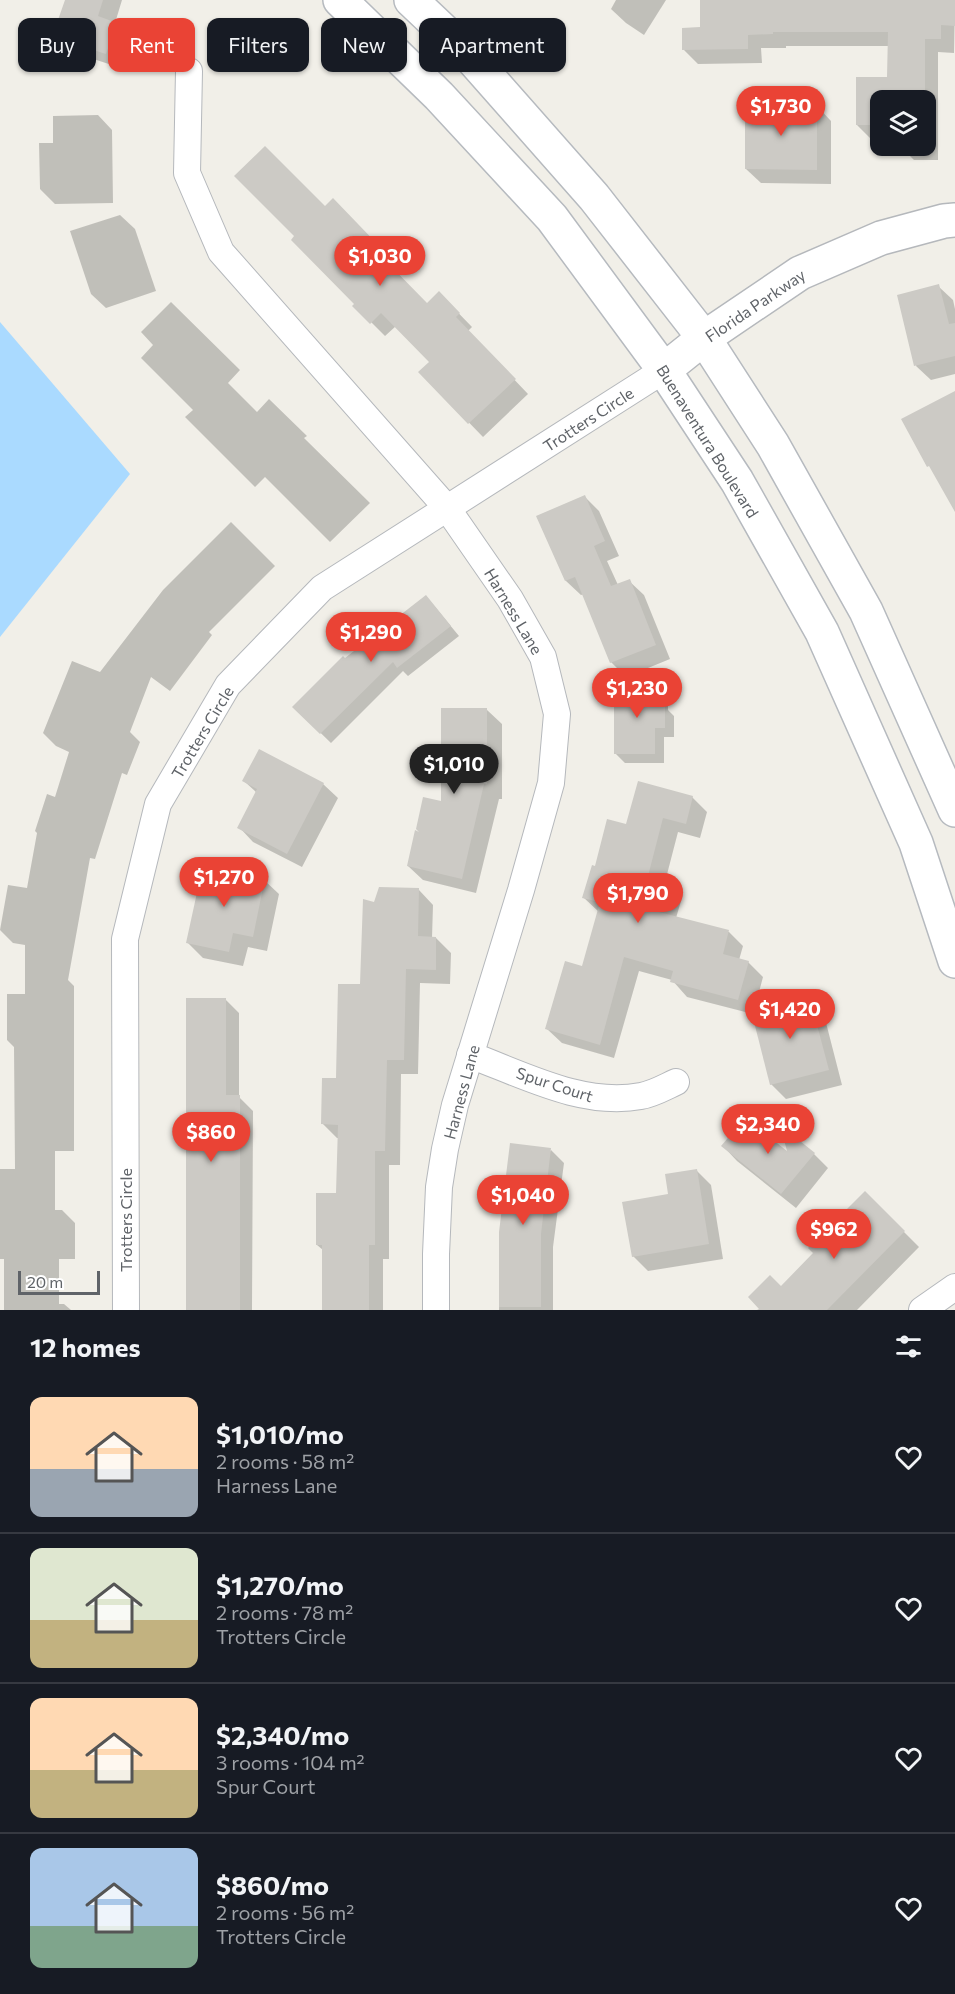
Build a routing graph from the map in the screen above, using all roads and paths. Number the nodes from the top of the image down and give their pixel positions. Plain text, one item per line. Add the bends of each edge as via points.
1 (340, 0) edge
2 (411, 0) edge
3 (189, 72) edge
4 (955, 220) edge
5 (704, 338) junction
6 (664, 370) junction
7 (447, 508) junction
8 (955, 810) edge
9 (955, 961) edge
10 (470, 1055) junction
11 (676, 1082) dead end
12 (955, 1287) edge
13 (126, 1310) edge
14 (436, 1310) edge
15 (921, 1310) edge

1 - 6 main road, Buenaventura Boulevard via 439,96 552,218
2 - 5 main road via 467,53 594,197
3 - 7 street, Harness Lane via 187,173 221,252
4 - 5 main road, Florida Parkway via 881,238 800,273
5 - 6 main road, Florida Parkway
5 - 8 main road via 773,445 866,610
6 - 7 street, Trotters Circle
6 - 9 main road, Buenaventura Boulevard via 736,481 822,632 916,843
7 - 10 street, Harness Lane via 510,599 543,657 556,714 551,783
7 - 13 street, Trotters Circle via 322,588 228,685 158,804 125,939
10 - 11 street, Spur Court via 563,1090 599,1099 642,1096
10 - 14 street, Harness Lane via 454,1106 439,1187
12 - 15 street

